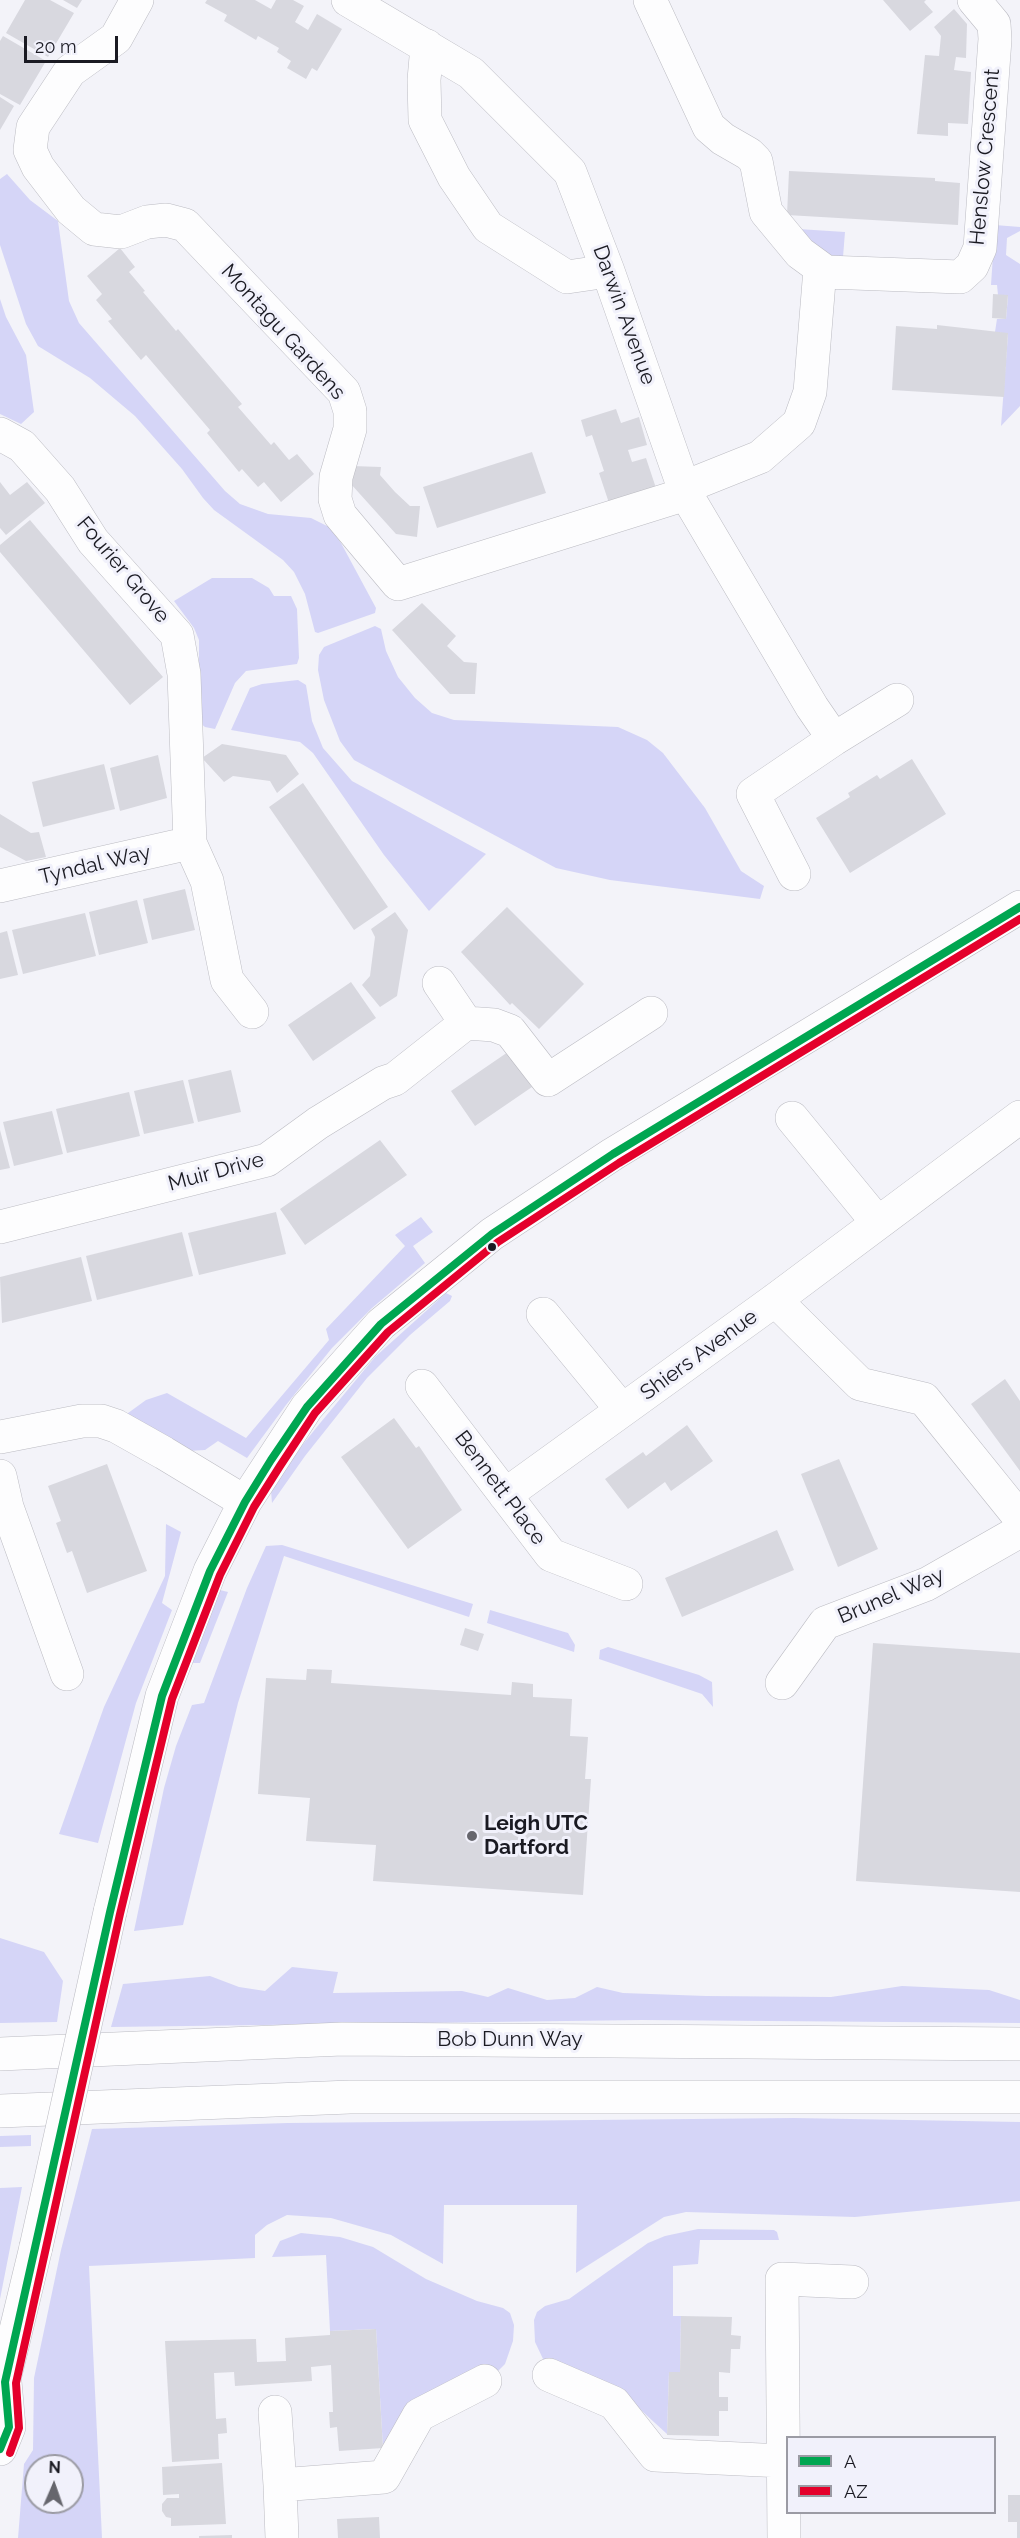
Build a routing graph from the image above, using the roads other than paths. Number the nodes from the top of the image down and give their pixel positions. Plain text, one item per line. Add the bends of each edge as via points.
1 (137, 0) edge
2 (348, 0) edge
3 (650, 0) edge
4 (974, 0) edge
5 (427, 46) junction
6 (820, 268) junction
7 (608, 271) junction
8 (0, 434) edge
9 (686, 490) junction
10 (897, 700) dead end
11 (834, 739) junction
12 (190, 843) junction
13 (794, 874) dead end
14 (0, 886) edge
15 (1020, 907) edge
16 (439, 982) dead end
17 (252, 1012) dead end
18 (651, 1013) dead end
19 (466, 1023) junction
20 (1020, 1117) edge
21 (792, 1118) dead end
22 (878, 1223) junction
23 (0, 1227) edge
24 (775, 1300) junction
25 (543, 1314) dead end
26 (422, 1386) dead end
27 (622, 1410) junction
28 (0, 1437) edge
29 (4, 1492) edge
30 (505, 1495) junction
31 (245, 1502) junction
32 (1020, 1518) edge
33 (1020, 1531) edge
34 (626, 1584) dead end
35 (67, 1674) dead end
36 (782, 1683) dead end
37 (1020, 2044) edge
38 (0, 2054) edge
39 (1020, 2097) edge
40 (0, 2110) edge
41 (852, 2282) dead end
42 (549, 2375) dead end
43 (485, 2381) dead end
44 (2, 2389) edge
45 (275, 2412) dead end
46 (0, 2448) edge
47 (783, 2461) junction
48 (280, 2485) junction
49 (282, 2538) edge
50 (784, 2538) edge

1 - 9 street, Montagu Gardens via 116,38 70,71 33,128 30,150 71,210 94,230 121,232 166,220 185,225 344,392 350,429 334,499 340,515 398,584
2 - 5 street, Darwin Avenue
3 - 6 street, Henslow Crescent via 709,127 756,161 766,212 800,253
4 - 6 street, Henslow Crescent via 994,24 995,39 980,248 972,266 960,277 826,272
5 - 7 street, Darwin Avenue via 471,73 570,172
5 - 7 street via 425,120 454,177 488,227 567,277
6 - 9 street via 810,392 799,423 760,457
7 - 9 street, Darwin Avenue
8 - 12 street, Fourier Grove via 22,446 60,489 93,540 177,635 184,674
9 - 11 street, Darwin Avenue
10 - 11 street
11 - 13 street via 753,794
12 - 14 street, Tyndal Way
12 - 17 street via 207,881 227,980
15 - 31 street via 613,1154 492,1234 381,1324 307,1407
16 - 19 street
18 - 19 street via 548,1080 510,1032 494,1025
19 - 23 street, Muir Drive via 395,1079 318,1123 267,1160
20 - 22 street, Shiers Avenue
21 - 22 street
22 - 24 street, Shiers Avenue
24 - 27 street, Shiers Avenue
24 - 32 street, Shiers Avenue via 860,1384 924,1399
25 - 27 street, Shiers Avenue
26 - 30 street, Bennett Place
27 - 30 street, Shiers Avenue
28 - 31 street via 101,1421
29 - 35 street
30 - 34 street, Bennett Place via 551,1555
31 - 44 street, bridge via 197,1601 162,1696
33 - 36 street, Brunel Way via 927,1584 825,1623
37 - 38 street, Bob Dunn Way via 342,2039
39 - 40 street via 350,2097
41 - 47 street via 782,2278
42 - 47 street via 614,2403 655,2455
43 - 48 street via 419,2415 384,2477
44 - 46 street via 9,2427
45 - 48 street
47 - 50 street
48 - 49 street

